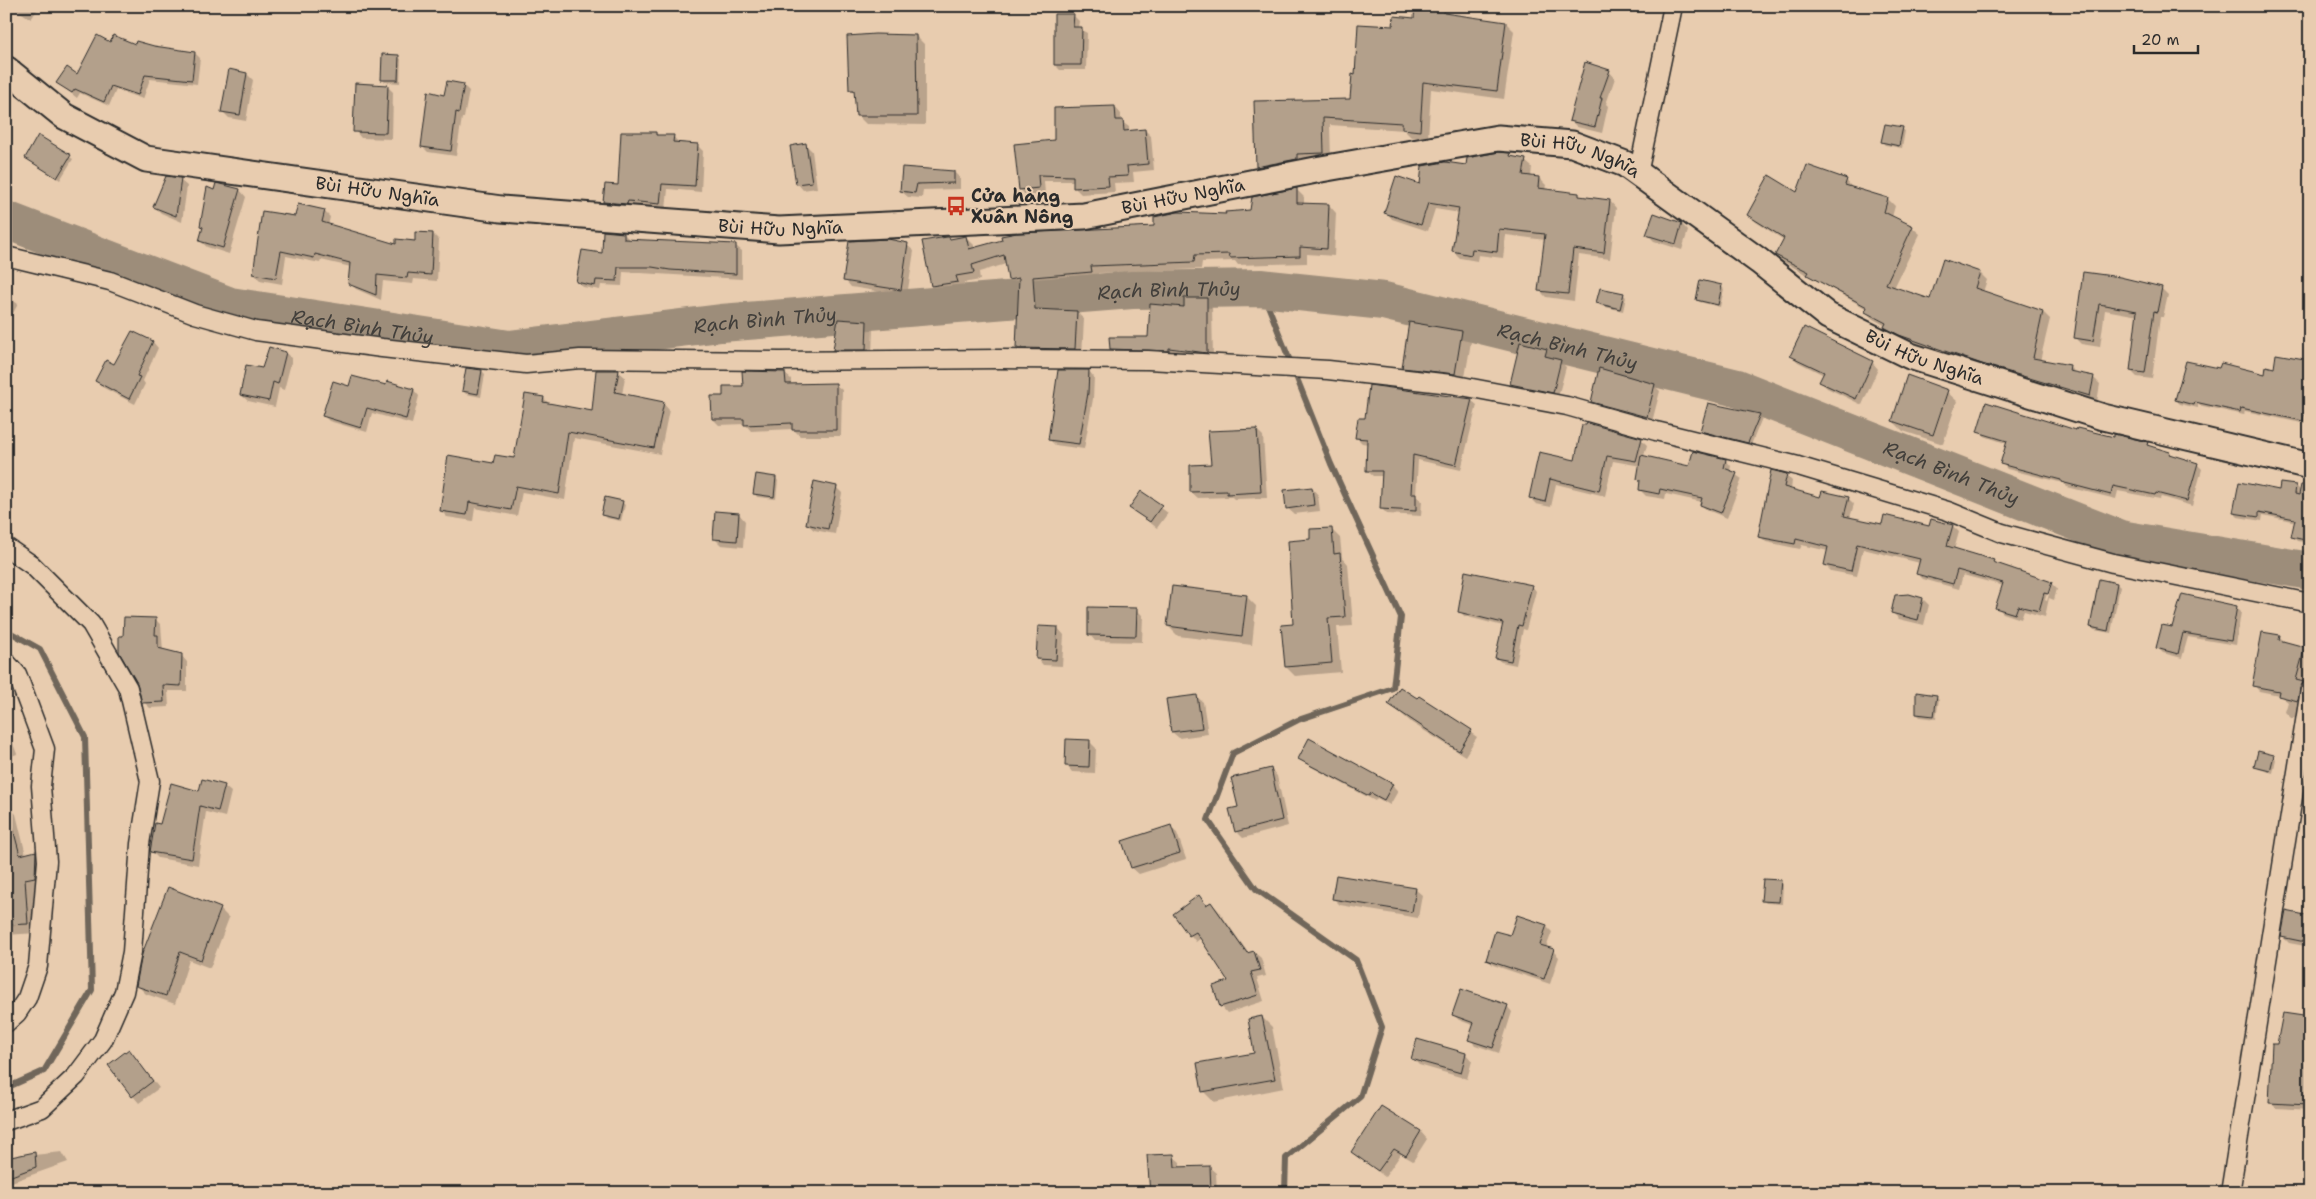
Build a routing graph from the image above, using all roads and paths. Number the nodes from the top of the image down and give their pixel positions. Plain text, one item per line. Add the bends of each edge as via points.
1 (1673, 6) edge
2 (6, 69) edge
3 (1638, 174) junction
4 (6, 256) edge
5 (2310, 466) edge
6 (6, 547) edge
7 (2310, 603) edge
8 (6, 662) edge
9 (2310, 690) edge
10 (6, 1023) edge
11 (6, 1121) edge
12 (2230, 1193) edge

1 - 3 street
2 - 3 main road, Bùi Hữu Nghĩa via 64,116 146,159 501,209 779,230 1084,216 1498,138 1572,144 1625,164
3 - 5 main road, Bùi Hữu Nghĩa via 1759,261 1828,316 1910,356 2104,417
4 - 7 street via 110,281 195,314 256,331 526,364 580,359 1148,360 1328,370 1451,384 1567,406 1798,466 1948,511 2030,541 2113,562
6 - 11 street via 32,565 91,624 128,688 150,781 140,844 132,952 124,992 104,1040 76,1076 42,1108
8 - 10 street via 17,674 45,749 41,786 47,861 38,966 27,998
9 - 12 street

